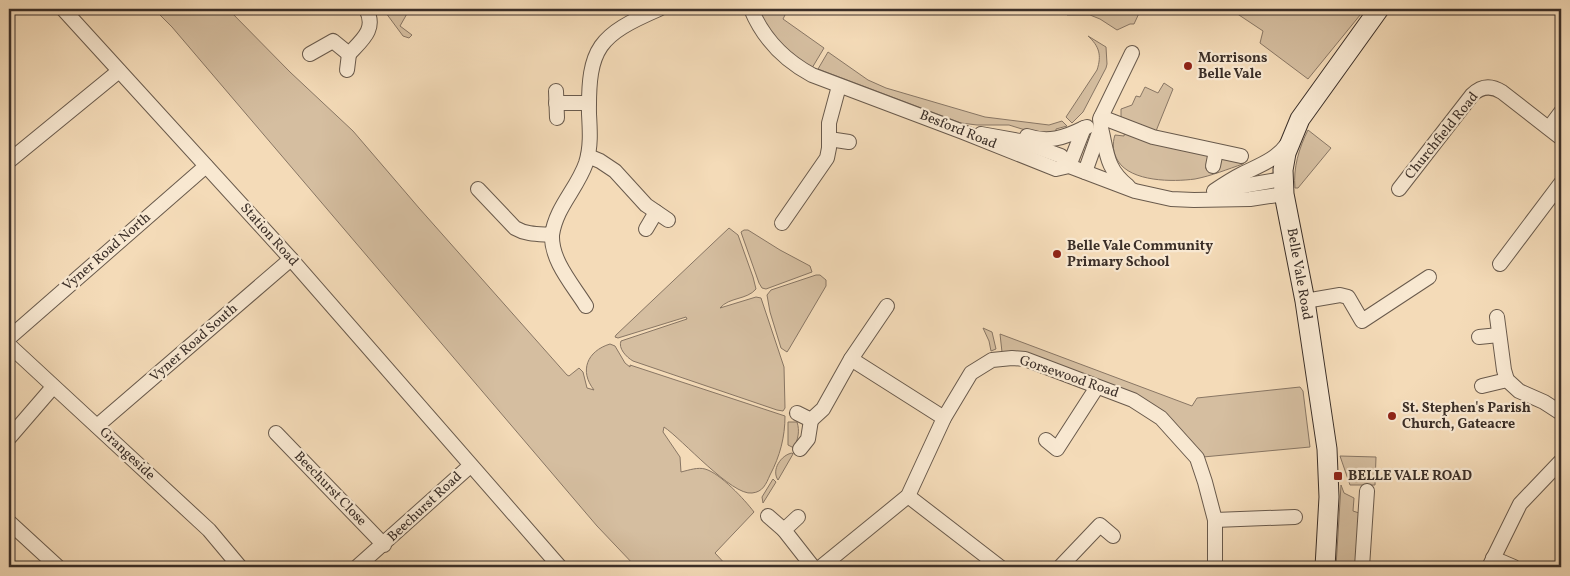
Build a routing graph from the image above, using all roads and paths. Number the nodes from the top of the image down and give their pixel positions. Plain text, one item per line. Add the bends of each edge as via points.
1 (63, 9) edge
2 (366, 9) edge
3 (659, 9) edge
4 (751, 9) edge
5 (1379, 9) edge
6 (1132, 53) dead end
7 (310, 54) dead end
8 (349, 54) junction
9 (347, 70) dead end
10 (119, 71) junction
11 (840, 86) junction
12 (589, 103) junction
13 (1561, 112) edge
14 (557, 118) dead end
15 (1101, 121) junction
16 (1084, 128) junction
17 (1549, 128) junction
18 (963, 132) junction
19 (977, 134) junction
20 (1291, 138) junction
21 (1561, 138) edge
22 (829, 139) junction
23 (850, 142) dead end
24 (1216, 150) junction
25 (588, 156) junction
26 (1241, 156) dead end
27 (9, 161) edge
28 (206, 166) junction
29 (1069, 166) junction
30 (1213, 166) dead end
31 (1085, 172) junction
32 (1561, 182) edge
33 (1284, 186) junction
34 (478, 189) dead end
35 (1399, 189) dead end
36 (1135, 191) junction
37 (1214, 191) junction
38 (1194, 200) junction
39 (782, 223) dead end
40 (646, 229) dead end
41 (552, 235) junction
42 (290, 259) junction
43 (1500, 264) dead end
44 (1429, 277) dead end
45 (1305, 301) junction
46 (586, 306) dead end
47 (887, 306) dead end
48 (1497, 317) dead end
49 (1500, 335) junction
50 (1479, 337) dead end
51 (9, 338) edge
52 (9, 345) edge
53 (851, 359) junction
54 (1507, 380) junction
55 (1482, 386) dead end
56 (53, 387) junction
57 (1096, 387) junction
58 (797, 413) dead end
59 (1561, 413) edge
60 (944, 418) junction
61 (811, 420) junction
62 (97, 426) junction
63 (276, 433) dead end
64 (9, 438) edge
65 (1046, 440) dead end
66 (800, 449) dead end
67 (1561, 461) edge
68 (470, 466) junction
69 (1367, 491) dead end
70 (908, 496) junction
71 (768, 516) dead end
72 (798, 517) dead end
73 (1295, 517) dead end
74 (1215, 520) junction
75 (9, 522) edge
76 (784, 530) junction
77 (1113, 536) dead end
78 (384, 545) junction
79 (1491, 562) edge
80 (551, 564) edge
81 (58, 567) edge
82 (240, 567) edge
83 (357, 567) edge
84 (813, 567) edge
85 (821, 567) edge
86 (1000, 567) edge
87 (1060, 567) edge
88 (1215, 567) edge
89 (1326, 567) edge
90 (1362, 567) edge
91 (1514, 567) edge

1 - 10 street, Station Road
2 - 8 street via 370,16 368,33
3 - 12 street via 619,28 601,46 591,68
4 - 11 street, Besford Road via 760,29 782,55 804,72
5 - 20 main road, Belle Vale Road via 1300,119
6 - 15 street
7 - 8 street via 333,41
8 - 9 street
10 - 27 street
10 - 28 street, Station Road
11 - 18 street, Besford Road
11 - 22 street via 829,118
12 - 14 street via 556,97
12 - 25 street
13 - 17 street
15 - 16 street
15 - 24 street
15 - 31 street
15 - 36 street via 1109,164 1118,177
16 - 19 street via 1050,140 1007,131
16 - 29 street
17 - 21 street, Churchfield Road
17 - 35 street, Churchfield Road via 1498,90 1479,89
18 - 19 street
18 - 29 street, Besford Road via 1056,169
19 - 29 street via 1020,141 1061,156
20 - 33 main road, Belle Vale Road via 1285,158
20 - 37 street, Besford Road via 1270,161
22 - 23 street
22 - 39 street via 827,158
24 - 26 street
24 - 30 street
25 - 40 street via 615,171 662,216
25 - 41 street via 581,176 556,217
28 - 42 street, Station Road
28 - 51 street, Vyner Road North
29 - 31 street, Besford Road
31 - 36 street, Besford Road
32 - 43 street
33 - 37 street, Besford Road
33 - 38 street, Besford Road via 1250,199
33 - 45 main road, Belle Vale Road
34 - 41 street via 515,228 533,234
36 - 38 street, Besford Road
37 - 38 street, Besford Road
41 - 46 street via 556,257
42 - 62 street, Vyner Road South
42 - 68 street, Station Road
44 - 45 street via 1362,321 1348,297 1340,295
45 - 89 main road, Belle Vale Road via 1327,449
47 - 53 street
48 - 49 street
49 - 50 street
49 - 54 street
52 - 56 street, Grangeside
53 - 60 street
53 - 61 street via 823,409
54 - 55 street
54 - 59 street via 1519,391
56 - 62 street, Grangeside
56 - 64 street
57 - 60 street, Gorsewood Road via 1025,359 992,360 970,373
57 - 65 street via 1057,449
57 - 74 street, Gorsewood Road via 1133,400 1161,418 1196,458
58 - 61 street
60 - 70 street, Gorsewood Road
61 - 66 street via 808,438
62 - 82 street, Grangeside via 209,530
63 - 78 street, Beechurst Close
67 - 79 street via 1520,504
68 - 78 street, Beechurst Road
68 - 80 street, Station Road
69 - 90 street
70 - 85 street, Gorsewood Road
70 - 86 street
71 - 76 street
72 - 76 street
73 - 74 street
74 - 88 street, Gorsewood Road
75 - 81 street
76 - 84 street
77 - 87 street via 1100,525
78 - 83 street, Beechurst Road
79 - 91 street

